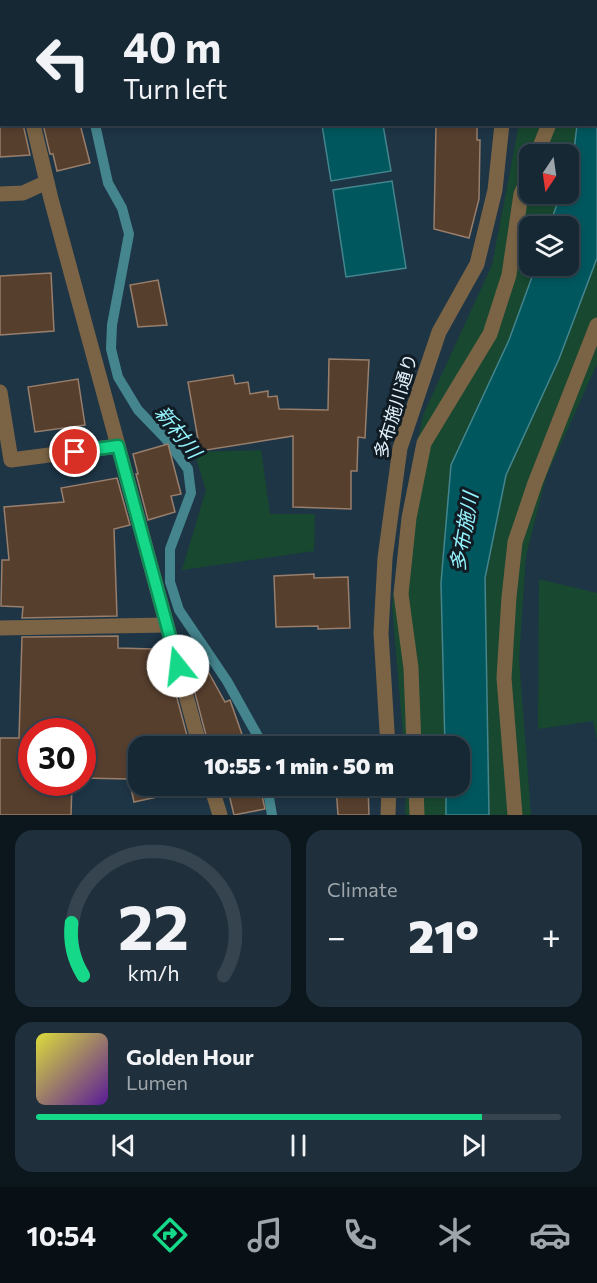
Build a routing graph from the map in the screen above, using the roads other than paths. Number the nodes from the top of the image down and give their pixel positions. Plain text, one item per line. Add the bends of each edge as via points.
1 (33, 126) edge
2 (502, 126) edge
3 (548, 126) edge
4 (541, 144) edge
5 (47, 182) junction
6 (0, 194) edge
7 (520, 204) edge
8 (597, 325) edge
9 (0, 392) edge
10 (118, 446) junction
11 (5, 461) edge
12 (166, 625) junction
13 (0, 628) edge
14 (197, 736) edge
15 (387, 736) edge
16 (414, 736) edge
17 (214, 796) edge
18 (389, 796) edge
19 (416, 796) edge
20 (219, 815) edge
21 (388, 815) edge
22 (417, 815) edge
23 (515, 815) edge

1 - 5 street
2 - 15 street, 多布施川通り via 495,190 477,264 439,332 400,448 385,558 381,633
3 - 4 street
5 - 6 street via 23,193
5 - 10 street
7 - 16 street via 509,275 490,334 424,443 409,518 401,594 411,668
8 - 23 street via 515,542 504,678
9 - 11 street
10 - 11 street
10 - 12 street
12 - 13 street
12 - 14 street
17 - 20 street
18 - 21 street
19 - 22 street

